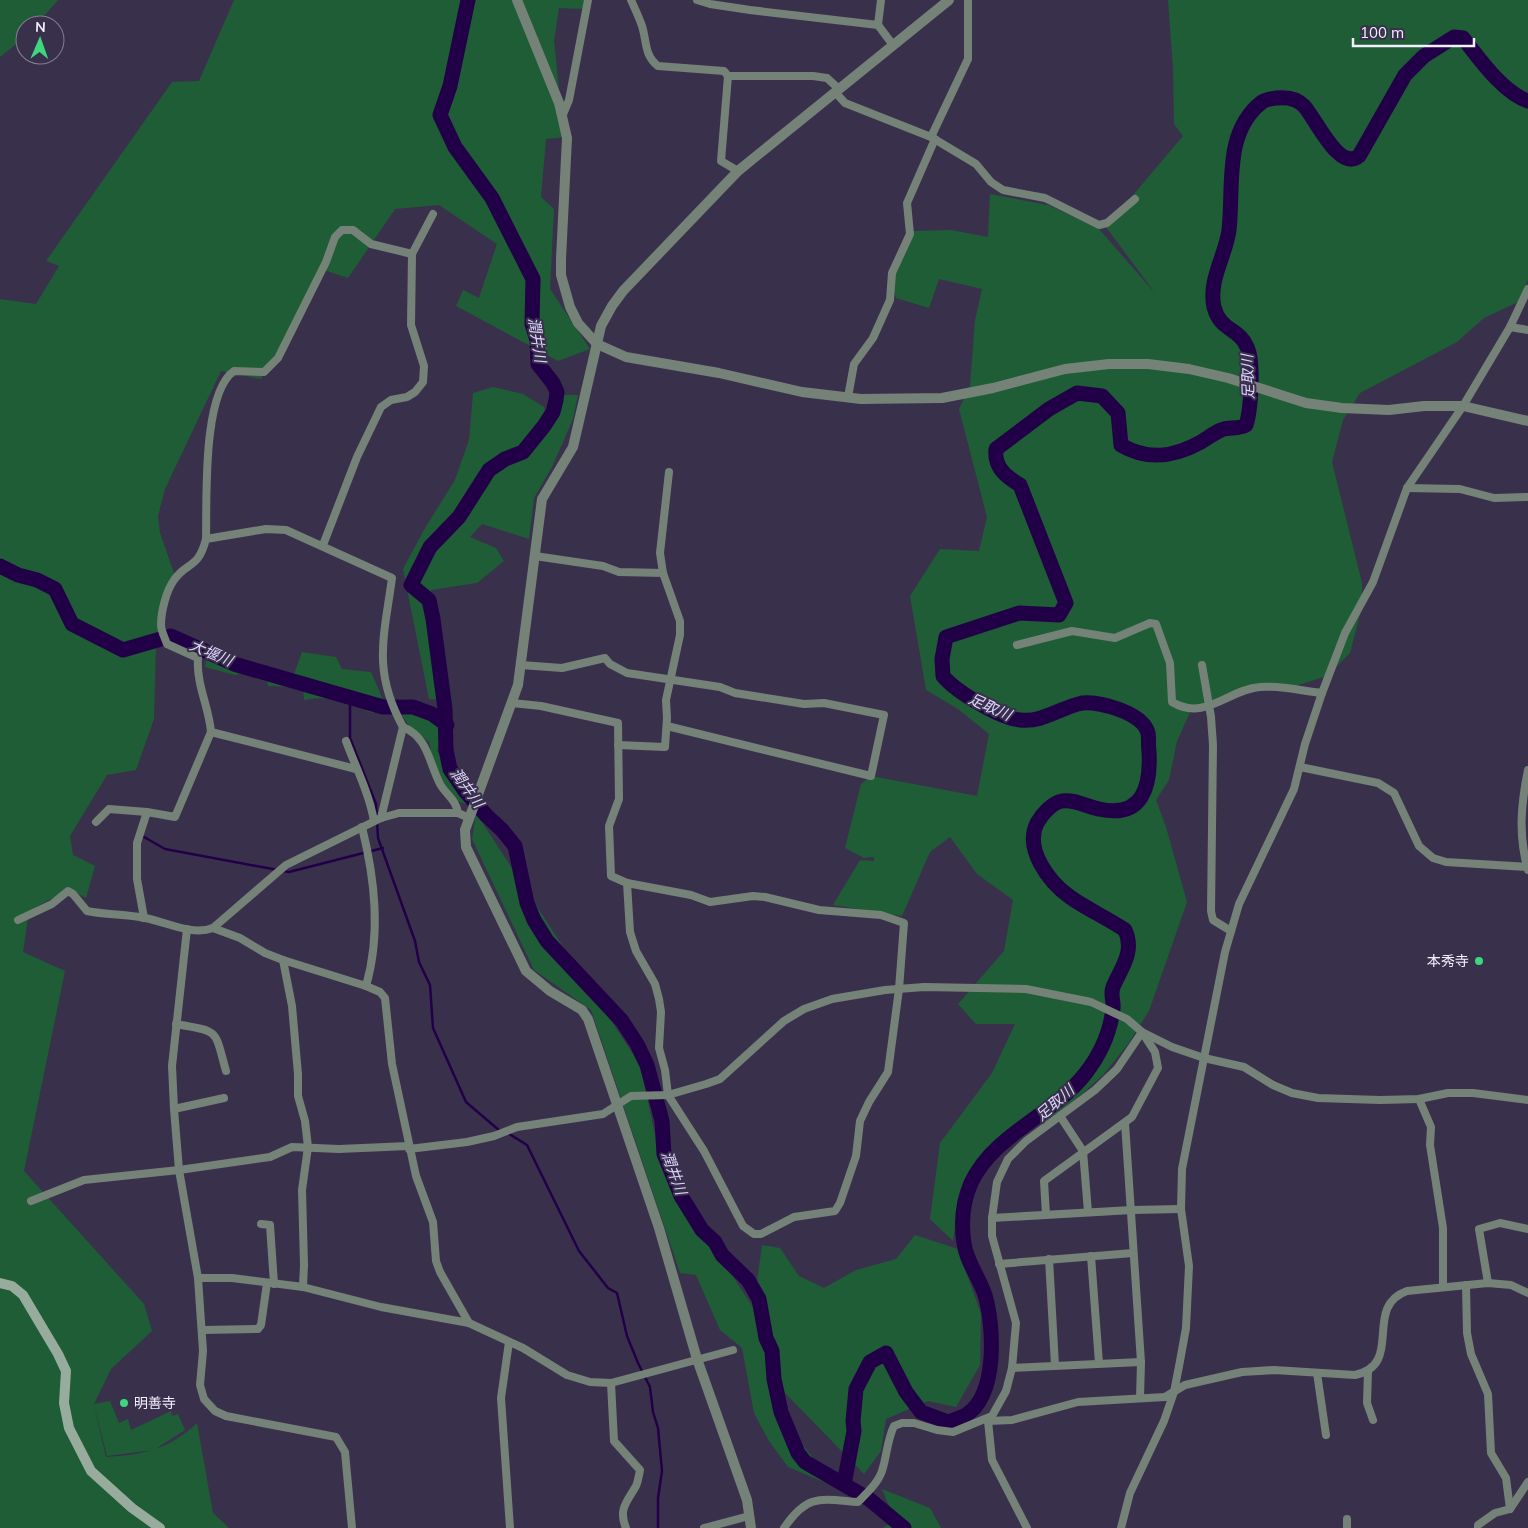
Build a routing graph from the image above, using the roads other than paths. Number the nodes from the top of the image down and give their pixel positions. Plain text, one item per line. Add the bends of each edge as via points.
1 (517, 0) edge
2 (588, 0) edge
3 (631, 0) edge
4 (697, 0) edge
5 (880, 0) edge
6 (949, 0) edge
7 (968, 0) edge
8 (878, 25) junction
9 (892, 45) junction
10 (728, 76) junction
11 (837, 91) junction
12 (562, 117) junction
13 (933, 138) junction
14 (738, 172) junction
15 (1135, 199) dead end
16 (433, 214) dead end
17 (412, 254) junction
18 (1528, 289) edge
19 (1510, 327) junction
20 (1528, 330) edge
21 (597, 344) junction
22 (848, 397) junction
23 (1463, 406) junction
24 (1528, 421) edge
25 (669, 472) dead end
26 (1407, 488) junction
27 (1528, 497) edge
28 (206, 539) junction
29 (323, 545) junction
30 (535, 556) junction
31 (663, 573) junction
32 (1017, 645) dead end
33 (521, 665) junction
34 (1202, 665) dead end
35 (670, 678) junction
36 (1322, 693) junction
37 (512, 703) junction
38 (1210, 707) junction
39 (667, 726) junction
40 (403, 727) junction
41 (211, 732) junction
42 (346, 742) dead end
43 (618, 746) junction
44 (1300, 767) junction
45 (356, 769) junction
46 (1528, 770) edge
47 (147, 812) junction
48 (458, 813) junction
49 (470, 814) junction
50 (378, 819) junction
51 (96, 822) dead end
52 (362, 827) junction
53 (1528, 868) edge
54 (627, 883) junction
55 (144, 918) junction
56 (18, 920) dead end
57 (213, 928) junction
58 (187, 929) junction
59 (1231, 931) junction
60 (283, 960) junction
61 (366, 986) junction
62 (899, 989) junction
63 (176, 1024) junction
64 (1142, 1032) junction
65 (1204, 1058) junction
66 (226, 1071) dead end
67 (666, 1095) junction
68 (224, 1098) dead end
69 (1419, 1100) junction
70 (1528, 1100) edge
71 (617, 1107) junction
72 (174, 1109) junction
73 (1060, 1116) junction
74 (1125, 1123) junction
75 (308, 1147) junction
76 (408, 1148) junction
77 (1083, 1151) junction
78 (179, 1170) junction
79 (31, 1201) dead end
80 (1181, 1209) junction
81 (1132, 1210) junction
82 (1088, 1212) junction
83 (1046, 1215) junction
84 (992, 1218) junction
85 (262, 1224) dead end
86 (1528, 1228) edge
87 (1133, 1253) junction
88 (1091, 1256) junction
89 (1049, 1259) junction
90 (999, 1264) junction
91 (198, 1278) junction
92 (0, 1283) edge
93 (1488, 1283) junction
94 (270, 1284) junction
95 (1466, 1286) junction
96 (303, 1287) junction
97 (1443, 1287) junction
98 (1528, 1293) edge
99 (469, 1323) junction
100 (202, 1330) junction
101 (509, 1342) junction
102 (733, 1350) dead end
103 (697, 1359) junction
104 (1141, 1362) junction
105 (1099, 1363) junction
106 (1055, 1365) junction
107 (1012, 1368) junction
108 (1368, 1371) junction
109 (1317, 1372) junction
110 (611, 1383) junction
111 (1174, 1392) junction
112 (1140, 1398) junction
113 (990, 1419) junction
114 (1373, 1420) dead end
115 (1326, 1435) dead end
116 (1528, 1482) edge
117 (132, 1508) junction
118 (1510, 1508) junction
119 (749, 1516) junction
120 (1346, 1519) dead end
121 (151, 1528) edge
122 (160, 1528) edge
123 (352, 1528) edge
124 (510, 1528) edge
125 (626, 1528) edge
126 (704, 1528) edge
127 (750, 1528) edge
128 (784, 1528) edge
129 (1027, 1528) edge
130 (1121, 1528) edge
131 (1348, 1528) edge
132 (1478, 1528) edge

1 - 12 street
2 - 12 street via 570,100
3 - 10 street via 647,51 658,66 724,72
4 - 8 street via 742,9
5 - 8 street
6 - 9 street
7 - 13 street via 968,59
8 - 9 street
9 - 11 street
10 - 11 street via 813,76 827,78
10 - 14 street via 721,161
11 - 13 street via 845,103
11 - 14 street
12 - 21 street via 568,151 562,275 570,307 578,323
13 - 15 street via 976,164 990,182 1003,190 1045,198 1099,225 1107,223
13 - 22 street via 907,203 910,234 892,273 890,300 873,338 854,364
14 - 21 street via 623,291 602,326
16 - 17 street
17 - 28 street via 371,244 353,230 342,230 335,236 326,262 278,358 264,372 234,371 222,382 210,420
17 - 29 street via 411,324 424,366 423,382 407,397 391,400 381,407 357,457
18 - 19 street
19 - 20 street
19 - 23 street
21 - 22 street via 626,357 802,392
21 - 30 street via 572,447 542,499
22 - 23 street via 902,400 959,396 1065,370 1108,364 1148,364 1189,369 1306,402 1342,408 1389,410
23 - 24 street
23 - 26 street
25 - 31 street via 661,544
26 - 27 street via 1460,489 1494,498
26 - 36 street via 1372,582 1345,633
28 - 29 street via 266,529 286,530
28 - 41 street via 197,560 174,580 164,607 162,630 167,644 198,658
29 - 40 street via 392,578 382,665 389,699
30 - 31 street via 603,566 619,572
30 - 33 street
31 - 35 street via 680,621
32 - 38 street via 1072,631 1115,638 1150,623 1156,624 1170,663 1172,702 1180,707
33 - 35 street via 562,668 605,658 627,673
33 - 37 street
34 - 38 street
35 - 39 street via 666,700
35 - 39 street via 744,694 804,704 824,703 884,715 871,776
36 - 38 street via 1261,686
36 - 44 street
37 - 43 street via 618,723
37 - 49 street
38 - 59 street via 1213,745 1211,911 1213,920
39 - 43 street via 665,747
40 - 48 street via 423,744 440,784 455,800
40 - 50 street
41 - 45 street
41 - 47 street via 175,817
42 - 45 street
43 - 54 street via 619,799 609,826 611,876
44 - 53 street via 1378,783 1394,794 1419,846 1433,858 1446,862
44 - 59 street via 1284,813 1239,904
45 - 50 street
46 - 53 street via 1520,813 1523,853
47 - 51 street via 109,809
47 - 55 street via 137,843 137,879
48 - 49 street
48 - 50 street via 399,813
49 - 71 street via 464,840 466,847 514,948 526,971 550,991 582,1010 588,1018
50 - 52 street
52 - 57 street via 286,865
52 - 61 street via 374,891 374,951
54 - 62 street via 691,895 710,902 765,897 828,912 881,915 904,923
54 - 67 street via 630,932 636,951 655,984 662,1012 659,1048 665,1070
55 - 56 street via 88,911 68,891 52,904
55 - 58 street
57 - 58 street
57 - 60 street
58 - 63 street
59 - 65 street
60 - 61 street
60 - 75 street via 292,1006 298,1096
61 - 76 street via 385,998 392,1064
62 - 64 street via 982,986 1026,989 1102,1006 1127,1019
62 - 67 street via 832,999 804,1009 784,1020 720,1078
62 - 67 street via 888,1072 860,1121 856,1156 835,1211 799,1215 769,1232 754,1234 743,1226 704,1151
63 - 66 street via 210,1030 216,1037
63 - 72 street via 172,1066
64 - 65 street
64 - 73 street via 1117,1069
64 - 74 street via 1154,1052 1158,1068 1132,1117
65 - 69 street via 1244,1067 1292,1093 1346,1100
65 - 80 street via 1186,1141 1180,1185
67 - 71 street via 631,1096
68 - 72 street
69 - 70 street via 1448,1093
69 - 97 street via 1431,1126 1430,1145 1443,1228
71 - 76 street via 603,1114 517,1126 485,1138
71 - 103 street
72 - 78 street
73 - 77 street
73 - 84 street via 1008,1159 997,1182
74 - 77 street
74 - 81 street
75 - 76 street
75 - 78 street via 292,1148 270,1157
75 - 96 street via 302,1190
76 - 99 street via 433,1222 436,1261
77 - 82 street
77 - 83 street via 1044,1181
78 - 79 street via 84,1180
78 - 91 street
80 - 81 street
80 - 111 street via 1189,1266 1186,1328
81 - 82 street
81 - 87 street
82 - 83 street
83 - 84 street
84 - 90 street via 992,1236
85 - 94 street via 270,1225
86 - 93 street via 1500,1223 1479,1229
87 - 88 street
87 - 104 street
88 - 89 street
88 - 105 street
89 - 90 street
89 - 106 street
90 - 107 street via 1016,1324
91 - 94 street via 232,1278
91 - 100 street
92 - 117 main road via 12,1286 23,1296 58,1354 66,1371 64,1403 69,1428 91,1471
93 - 95 street
93 - 98 street via 1511,1285
94 - 96 street
94 - 100 street via 258,1329
95 - 97 street
95 - 118 street via 1471,1354 1488,1394 1491,1453 1506,1478
96 - 99 street via 381,1307
97 - 108 street via 1407,1291 1395,1295 1388,1302 1380,1354 1376,1366
99 - 101 street
100 - 123 street via 200,1385 204,1399 215,1411 226,1416 326,1434 341,1442 345,1452
101 - 110 street via 567,1375 590,1382
101 - 124 street via 501,1398
102 - 103 street
103 - 110 street
103 - 119 street via 747,1500
104 - 105 street
104 - 112 street
105 - 106 street
106 - 107 street
107 - 113 street via 1006,1391
108 - 109 street via 1354,1375
108 - 114 street via 1367,1403
109 - 111 street via 1242,1372 1185,1385
109 - 115 street
110 - 125 street via 614,1441 640,1470 636,1486 623,1504 622,1518
111 - 112 street via 1164,1397
111 - 130 street via 1130,1493
112 - 113 street via 1078,1402 1012,1420
113 - 128 street via 953,1432 914,1423 902,1422 894,1426 882,1472 858,1502 832,1498 814,1501 800,1508
113 - 129 street via 992,1460
116 - 118 street
117 - 121 street
117 - 122 main road
118 - 132 street via 1495,1513
119 - 126 street
119 - 127 street
120 - 131 street

